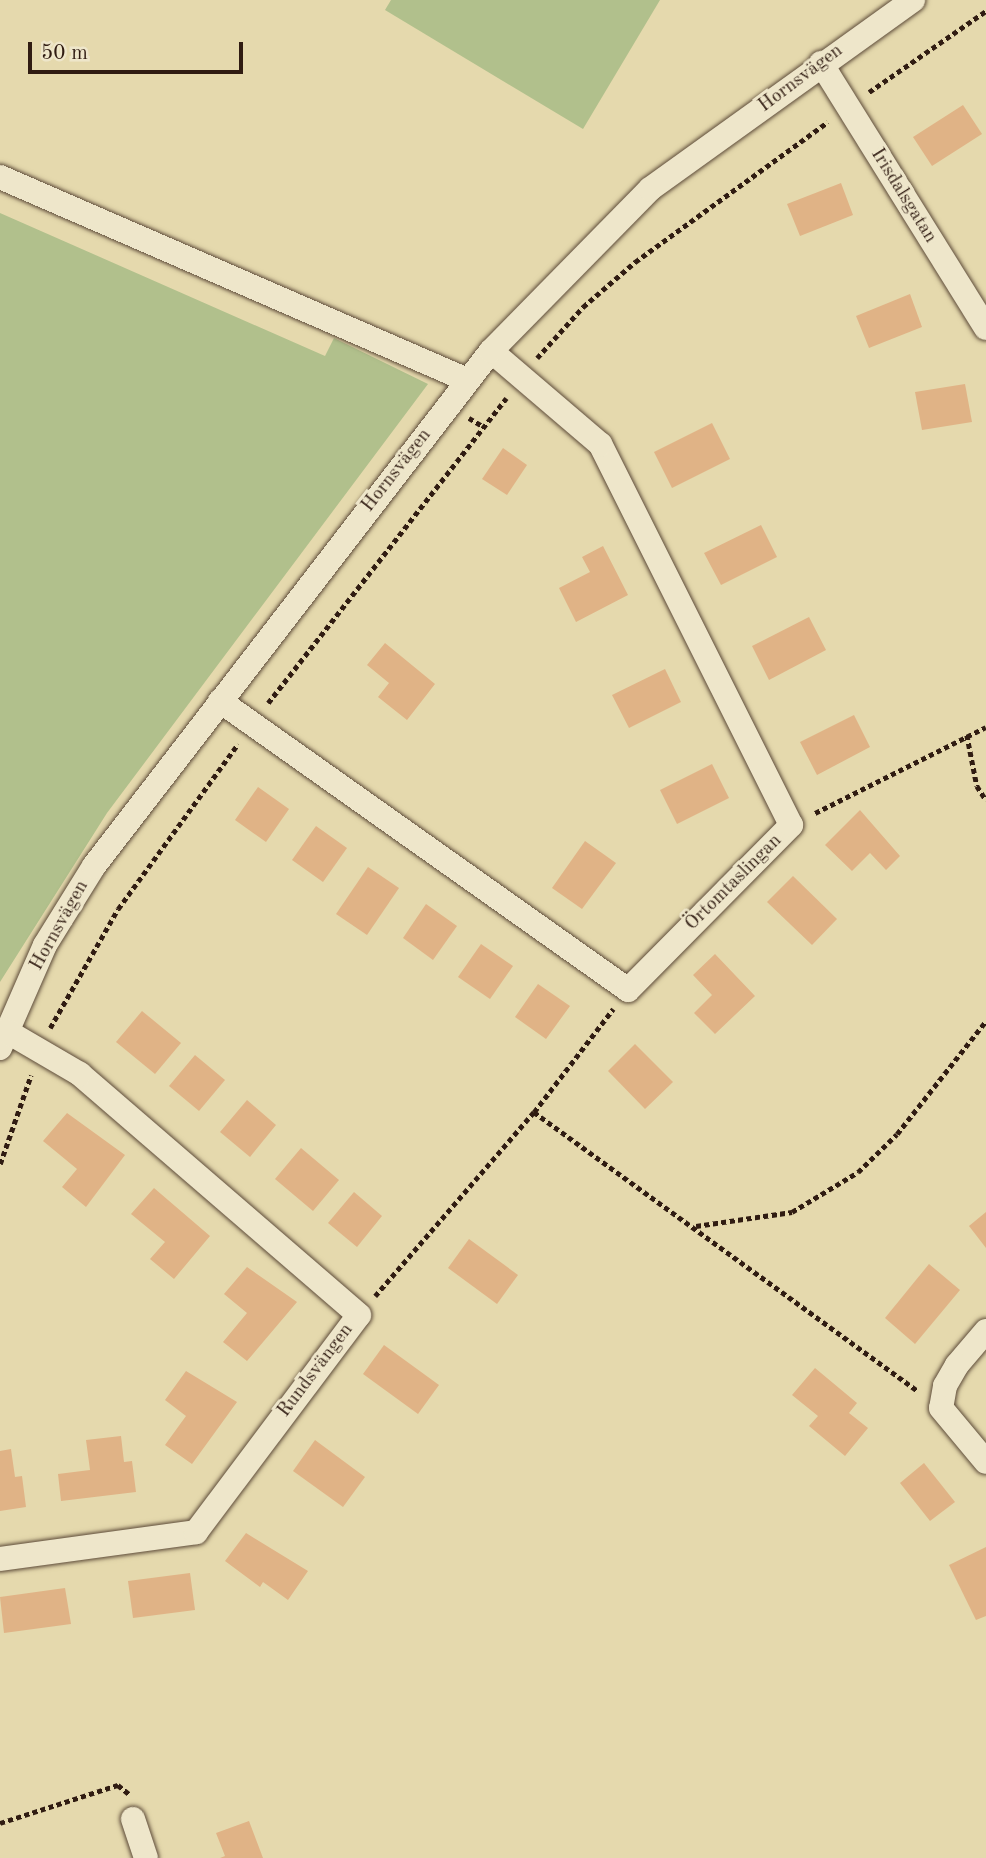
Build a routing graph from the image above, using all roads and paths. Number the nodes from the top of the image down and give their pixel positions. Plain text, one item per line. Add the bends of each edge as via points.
1 (913, 0) edge
2 (986, 10) edge
3 (821, 63) junction
4 (848, 107) junction
5 (0, 177) edge
6 (986, 328) edge
7 (491, 351) junction
8 (522, 377) junction
9 (467, 380) junction
10 (220, 701) junction
11 (252, 724) junction
12 (986, 727) edge
13 (967, 734) junction
14 (986, 800) edge
15 (791, 825) junction
16 (628, 990) junction
17 (986, 1021) edge
18 (3, 1040) edge
19 (40, 1051) junction
20 (534, 1112) junction
21 (0, 1164) edge
22 (696, 1226) junction
23 (359, 1315) junction
24 (986, 1331) edge
25 (941, 1408) junction
26 (986, 1462) edge
27 (0, 1559) edge
28 (133, 1819) joint
29 (0, 1823) edge
30 (146, 1858) edge

1 - 3 street, Hornsvägen
2 - 4 path
3 - 4 street, Irisdalsgatan
3 - 7 street, Hornsvägen via 650,189
4 - 6 street, Irisdalsgatan
4 - 8 path via 635,261 565,325
5 - 9 street
7 - 8 street, Örtomtaslingan
7 - 9 street, Hornsvägen
8 - 11 path
8 - 15 street, Örtomtaslingan via 600,444
9 - 10 street, Hornsvägen
10 - 11 street
10 - 18 street, Hornsvägen via 94,866 45,946
11 - 16 street
11 - 19 path via 118,909
12 - 13 path
13 - 14 path via 977,786
13 - 15 path
15 - 16 street, Örtomtaslingan
16 - 20 path
17 - 22 path via 897,1134 858,1172 792,1212
18 - 19 street, Rundsvängen
19 - 21 path
19 - 23 street, Rundsvängen via 80,1074
20 - 22 path
20 - 23 path
22 - 25 path
23 - 27 street, Rundsvängen via 197,1532
24 - 25 street via 957,1365 945,1386
25 - 26 street
28 - 29 path via 128,1791 118,1785
28 - 30 street

